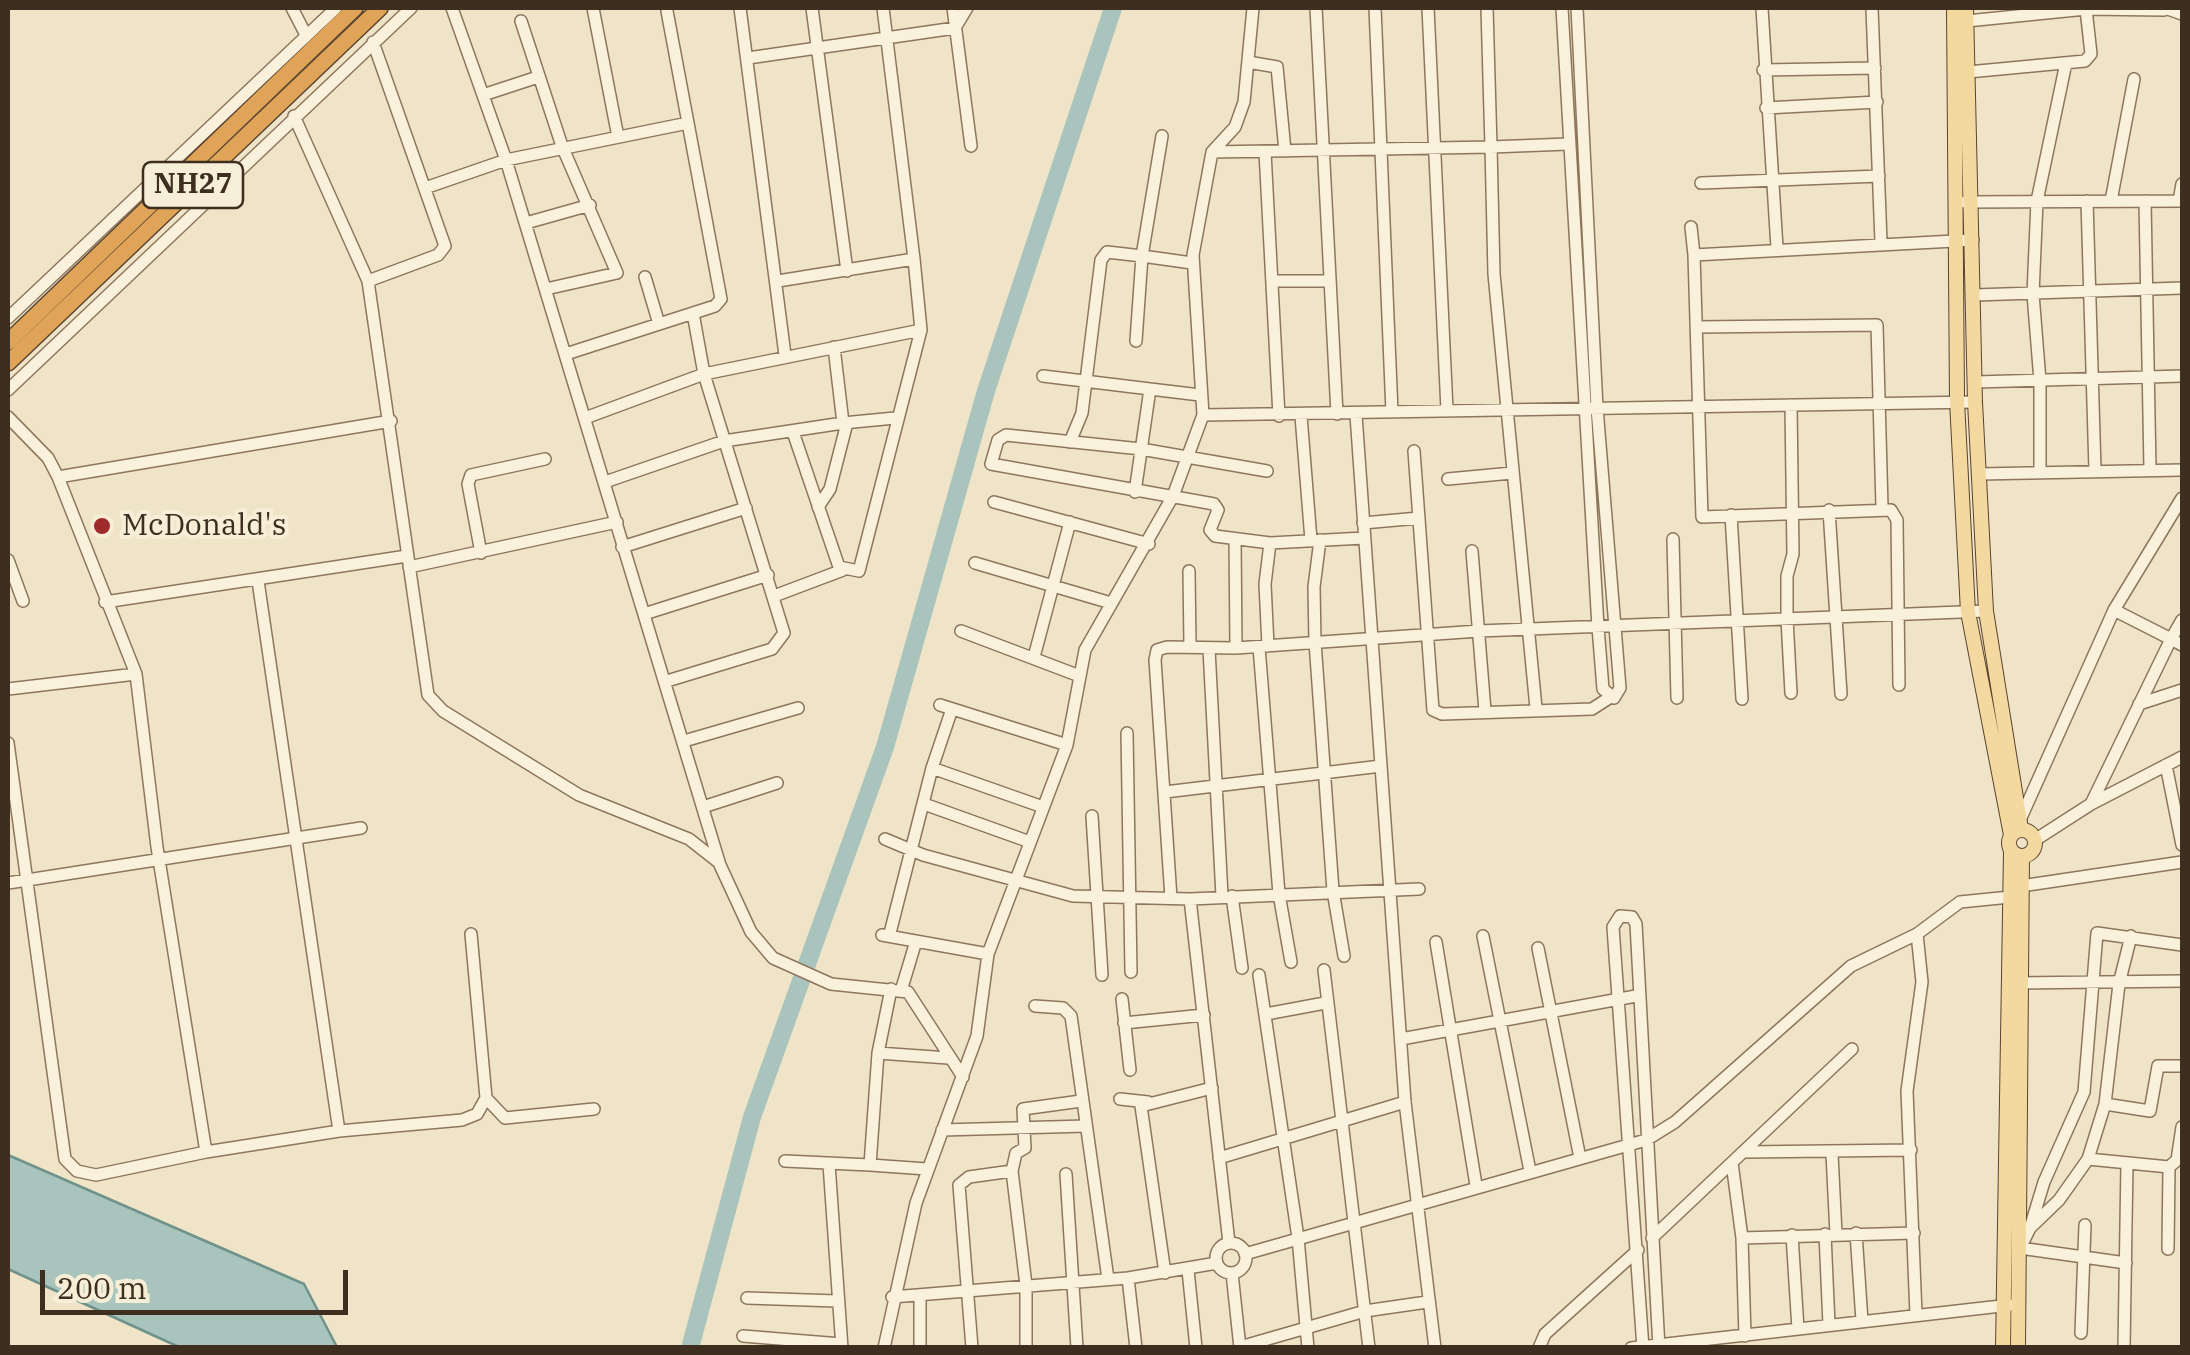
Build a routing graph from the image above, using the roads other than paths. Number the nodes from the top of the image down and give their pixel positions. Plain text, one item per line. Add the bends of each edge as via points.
1 (292, 8) edge
2 (336, 8) edge
3 (356, 8) edge
4 (380, 8) edge
5 (411, 8) edge
6 (452, 8) edge
7 (593, 8) edge
8 (740, 8) edge
9 (812, 8) edge
10 (882, 8) edge
11 (953, 8) edge
12 (967, 8) edge
13 (1253, 8) edge
14 (1316, 8) edge
15 (1376, 8) edge
16 (1428, 8) edge
17 (1487, 8) edge
18 (1562, 8) edge
19 (1577, 8) edge
20 (1762, 8) edge
21 (1872, 8) edge
22 (1954, 8) edge
23 (2124, 8) edge
24 (2086, 9) edge
25 (2164, 9) edge
26 (667, 11) dead end
27 (2028, 11) edge
28 (1967, 14) edge
29 (2182, 14) edge
30 (522, 21) dead end
31 (956, 28) junction
32 (306, 35) junction
33 (886, 40) junction
34 (373, 42) junction
35 (818, 49) junction
36 (748, 58) junction
37 (1248, 62) junction
38 (2066, 63) junction
39 (1875, 68) junction
40 (1764, 70) junction
41 (1968, 72) junction
42 (538, 78) junction
43 (2134, 79) dead end
44 (486, 94) junction
45 (1876, 102) junction
46 (1766, 108) junction
47 (294, 116) junction
48 (688, 124) junction
49 (1162, 136) dead end
50 (618, 138) junction
51 (1568, 144) junction
52 (562, 146) junction
53 (971, 146) dead end
54 (1491, 147) junction
55 (1435, 148) junction
56 (1380, 150) junction
57 (1285, 151) junction
58 (1212, 152) junction
59 (1264, 152) junction
60 (1323, 152) junction
61 (506, 160) junction
62 (1879, 176) junction
63 (1774, 178) junction
64 (1701, 183) dead end
65 (2182, 184) edge
66 (425, 188) junction
67 (2037, 201) junction
68 (2087, 201) junction
69 (2112, 201) junction
70 (2145, 201) junction
71 (2181, 201) edge
72 (1956, 202) junction
73 (1972, 202) junction
74 (590, 205) junction
75 (526, 223) junction
76 (1692, 227) dead end
77 (1956, 240) junction
78 (1973, 240) junction
79 (1881, 242) junction
80 (1777, 248) junction
81 (1694, 255) junction
82 (1142, 256) junction
83 (914, 259) junction
84 (1192, 264) junction
85 (847, 271) junction
86 (645, 277) dead end
87 (368, 281) junction
88 (778, 281) junction
89 (1274, 281) junction
90 (1328, 281) junction
91 (2182, 288) edge
92 (546, 290) junction
93 (2145, 290) junction
94 (2090, 292) junction
95 (2033, 294) junction
96 (1975, 295) junction
97 (693, 313) junction
98 (8, 318) edge
99 (659, 324) junction
100 (1696, 327) junction
101 (921, 330) junction
102 (1136, 341) dead end
103 (8, 342) edge
104 (834, 347) junction
105 (566, 354) junction
106 (785, 355) junction
107 (8, 363) edge
108 (704, 374) junction
109 (1043, 376) dead end
110 (2148, 376) junction
111 (2182, 376) edge
112 (2094, 378) junction
113 (1088, 380) junction
114 (2040, 381) junction
115 (1976, 382) junction
116 (1150, 389) junction
117 (8, 390) edge
118 (1200, 394) junction
119 (1880, 401) junction
120 (1958, 402) junction
121 (1975, 402) junction
122 (1790, 404) junction
123 (1702, 405) junction
124 (1590, 408) junction
125 (1447, 410) junction
126 (1506, 410) junction
127 (1392, 412) junction
128 (1337, 414) junction
129 (1356, 414) junction
130 (1203, 415) junction
131 (8, 416) edge
132 (1279, 416) junction
133 (1301, 416) junction
134 (586, 418) junction
135 (896, 418) junction
136 (391, 420) junction
137 (844, 423) junction
138 (793, 432) junction
139 (724, 441) junction
140 (1070, 442) junction
141 (1141, 450) junction
142 (1414, 450) dead end
143 (1190, 456) junction
144 (545, 460) dead end
145 (2150, 469) junction
146 (1267, 470) dead end
147 (2096, 470) junction
148 (2182, 470) edge
149 (1512, 472) junction
150 (2040, 472) junction
151 (1979, 474) junction
152 (58, 476) junction
153 (1448, 479) dead end
154 (605, 482) junction
155 (1135, 492) junction
156 (1173, 496) junction
157 (2182, 499) edge
158 (994, 502) dead end
159 (1882, 507) junction
160 (746, 508) junction
161 (818, 508) junction
162 (1830, 510) junction
163 (1792, 511) junction
164 (1732, 515) junction
165 (1419, 518) junction
166 (617, 522) junction
167 (1070, 522) junction
168 (1363, 522) junction
169 (1364, 538) junction
170 (1673, 539) dead end
171 (1235, 540) junction
172 (1316, 540) junction
173 (1270, 543) junction
174 (1149, 544) junction
175 (622, 546) junction
176 (1472, 550) dead end
177 (482, 554) junction
178 (8, 560) edge
179 (408, 561) junction
180 (974, 563) dead end
181 (843, 570) junction
182 (1189, 571) dead end
183 (768, 575) junction
184 (258, 581) junction
185 (1053, 585) junction
186 (774, 596) junction
187 (24, 600) dead end
188 (105, 602) junction
189 (1111, 603) junction
190 (2114, 610) junction
191 (1986, 611) junction
192 (1899, 612) junction
193 (1968, 612) junction
194 (644, 614) junction
195 (1839, 616) junction
196 (1787, 619) junction
197 (1736, 620) junction
198 (2182, 620) edge
199 (1675, 623) junction
200 (1598, 626) junction
201 (1615, 626) junction
202 (1529, 630) junction
203 (961, 631) dead end
204 (1479, 631) junction
205 (1428, 636) junction
206 (1370, 640) junction
207 (1315, 642) junction
208 (2177, 642) edge
209 (1190, 646) junction
210 (1264, 646) junction
211 (1236, 648) junction
212 (1209, 649) junction
213 (1034, 657) junction
214 (136, 674) junction
215 (1077, 675) junction
216 (667, 681) junction
217 (1899, 685) dead end
218 (8, 690) edge
219 (2182, 690) edge
220 (1791, 693) dead end
221 (1840, 694) dead end
222 (1609, 698) junction
223 (1676, 698) dead end
224 (1742, 699) dead end
225 (2140, 704) junction
226 (798, 708) dead end
227 (1536, 708) junction
228 (1484, 711) junction
229 (1127, 733) dead end
230 (684, 740) junction
231 (8, 743) edge
232 (1067, 745) junction
233 (2182, 757) edge
234 (2166, 765) junction
235 (1380, 766) junction
236 (932, 768) junction
237 (1324, 771) junction
238 (1270, 779) junction
239 (776, 783) dead end
240 (1217, 787) junction
241 (1165, 792) junction
242 (924, 804) junction
243 (2091, 804) junction
244 (703, 807) junction
245 (1043, 807) junction
246 (1092, 816) dead end
247 (361, 828) dead end
248 (2017, 828) junction
249 (884, 839) dead end
250 (299, 840) junction
251 (2035, 840) junction
252 (1030, 842) junction
253 (2182, 845) edge
254 (910, 849) junction
255 (2016, 854) junction
256 (159, 862) junction
257 (2182, 862) edge
258 (720, 865) junction
259 (23, 880) junction
260 (1016, 880) junction
261 (8, 883) edge
262 (1419, 889) dead end
263 (1388, 890) junction
264 (1333, 891) junction
265 (2015, 892) junction
266 (1279, 894) junction
267 (1227, 896) junction
268 (1095, 898) junction
269 (1128, 898) junction
270 (1171, 898) junction
271 (1190, 899) junction
272 (471, 934) dead end
273 (1917, 934) junction
274 (1483, 936) dead end
275 (2131, 936) junction
276 (916, 941) junction
277 (1436, 942) dead end
278 (2182, 945) edge
279 (1538, 948) dead end
280 (988, 954) junction
281 (1344, 956) dead end
282 (1291, 962) dead end
283 (1242, 968) dead end
284 (1324, 970) dead end
285 (1131, 972) dead end
286 (1102, 975) dead end
287 (1258, 975) dead end
288 (2182, 981) edge
289 (2014, 982) junction
290 (2119, 984) junction
291 (2090, 985) junction
292 (896, 990) junction
293 (1636, 996) junction
294 (1122, 999) dead end
295 (1618, 999) junction
296 (1325, 1003) junction
297 (1035, 1006) dead end
298 (1553, 1012) junction
299 (1266, 1014) junction
300 (1204, 1015) junction
301 (1124, 1023) junction
302 (1498, 1023) junction
303 (1450, 1032) junction
304 (1400, 1039) junction
305 (1852, 1049) dead end
306 (878, 1053) junction
307 (948, 1058) junction
308 (2182, 1066) edge
309 (1130, 1070) dead end
310 (963, 1077) junction
311 (1212, 1088) junction
312 (486, 1098) junction
313 (1120, 1100) dead end
314 (1081, 1101) junction
315 (1148, 1102) junction
316 (1405, 1102) junction
317 (2105, 1104) junction
318 (594, 1109) dead end
319 (1343, 1122) junction
320 (1024, 1126) junction
321 (1086, 1126) junction
322 (2182, 1127) edge
323 (942, 1130) junction
324 (339, 1131) junction
325 (1646, 1140) junction
326 (1282, 1141) junction
327 (1630, 1148) junction
328 (1911, 1150) junction
329 (206, 1152) junction
330 (1745, 1152) junction
331 (1832, 1154) junction
332 (1219, 1158) junction
333 (1580, 1158) junction
334 (2088, 1159) junction
335 (786, 1162) dead end
336 (2127, 1162) junction
337 (1732, 1163) junction
338 (829, 1164) junction
339 (870, 1165) junction
340 (2170, 1167) junction
341 (927, 1169) junction
342 (1012, 1171) junction
343 (1530, 1171) junction
344 (1066, 1174) dead end
345 (1476, 1186) junction
346 (1416, 1204) junction
347 (1353, 1222) junction
348 (2085, 1225) dead end
349 (2030, 1228) junction
350 (1914, 1233) junction
351 (1830, 1234) junction
352 (1856, 1234) junction
353 (1792, 1236) junction
354 (1652, 1237) junction
355 (1298, 1238) junction
356 (1742, 1238) junction
357 (1228, 1243) junction
358 (2020, 1248) junction
359 (2168, 1248) dead end
360 (1637, 1251) junction
361 (1245, 1254) junction
362 (2084, 1256) junction
363 (1216, 1262) junction
364 (2126, 1263) junction
365 (1188, 1270) junction
366 (1166, 1272) junction
367 (1232, 1273) junction
368 (1128, 1278) junction
369 (1108, 1280) junction
370 (1072, 1282) junction
371 (1026, 1285) junction
372 (971, 1291) junction
373 (920, 1295) junction
374 (892, 1296) junction
375 (747, 1298) dead end
376 (838, 1300) junction
377 (1428, 1302) junction
378 (2012, 1305) junction
379 (1365, 1311) junction
380 (1916, 1314) junction
381 (1862, 1321) junction
382 (1829, 1325) junction
383 (1306, 1328) junction
384 (1798, 1329) junction
385 (2081, 1333) dead end
386 (744, 1336) dead end
387 (1745, 1336) junction
388 (1659, 1345) edge
389 (842, 1346) edge
390 (1240, 1347) edge
391 (1639, 1347) edge
392 (884, 1348) edge
393 (920, 1348) edge
394 (972, 1348) edge
395 (1026, 1348) edge
396 (1077, 1348) edge
397 (1136, 1348) edge
398 (1196, 1348) edge
399 (1308, 1348) edge
400 (1369, 1348) edge
401 (1435, 1348) edge
402 (1538, 1348) edge
403 (2002, 1348) edge
404 (2018, 1348) edge
405 (2124, 1348) edge

1 - 32 street
2 - 32 street
3 - 103 highway, NH27
4 - 107 highway, NH27
5 - 34 street
6 - 44 street
7 - 50 street
8 - 36 street
9 - 35 street
10 - 33 street
11 - 31 street
12 - 31 street
13 - 37 street
14 - 60 street
15 - 56 street
16 - 55 street
17 - 54 street
18 - 51 street
19 - 124 street
20 - 40 street
21 - 39 street
22 - 72 main road
23 - 24 street
23 - 25 street
24 - 27 street
24 - 38 street via 2091,54
25 - 29 street
26 - 48 street
27 - 28 street
28 - 41 main road
30 - 42 street
31 - 33 street
31 - 53 street
32 - 98 street
33 - 35 street
33 - 83 street
34 - 47 street
34 - 66 street
35 - 36 street
35 - 85 street
36 - 88 street
37 - 57 street via 1278,68
37 - 58 street via 1235,127
38 - 41 street
38 - 67 street
39 - 40 street
39 - 45 street
40 - 46 street
41 - 73 main road
42 - 44 street
42 - 52 street
43 - 69 street
44 - 61 street
45 - 46 street
45 - 62 street
46 - 63 street
47 - 87 street
47 - 117 street
48 - 50 street
48 - 97 street via 721,299
49 - 82 street
50 - 52 street
51 - 54 street
51 - 124 street
52 - 61 street
52 - 74 street
54 - 55 street
54 - 126 street
55 - 56 street
55 - 125 street
56 - 60 street
56 - 127 street
57 - 59 street
57 - 60 street
58 - 59 street
58 - 84 street
59 - 89 street
60 - 90 street
61 - 66 street
61 - 75 street
62 - 63 street
62 - 79 street
63 - 64 street
63 - 80 street
65 - 71 street
66 - 87 street via 443,252
67 - 68 street
67 - 73 street
67 - 95 street
68 - 69 street
68 - 94 street
69 - 70 street
70 - 71 street
70 - 93 street
72 - 73 street
72 - 77 main road
73 - 78 main road
74 - 75 street
74 - 92 street via 617,273
75 - 92 street
76 - 81 street
77 - 78 street
77 - 79 street
77 - 120 main road
78 - 96 main road
79 - 80 street
80 - 81 street
81 - 100 street
82 - 84 street
82 - 102 street
82 - 113 street via 1104,254
83 - 85 street
83 - 101 street
84 - 118 street
85 - 88 street
86 - 99 street
87 - 136 street
88 - 106 street
89 - 90 street
89 - 132 street
90 - 128 street
91 - 93 street
92 - 105 street
93 - 94 street
93 - 110 street
94 - 95 street
94 - 112 street
95 - 96 street
95 - 114 street
96 - 115 main road
97 - 99 street
97 - 108 street
99 - 105 street
100 - 119 street via 1872,323 1880,330
100 - 123 street
101 - 104 street
101 - 135 street
104 - 106 street
104 - 137 street
105 - 134 street
106 - 108 street
108 - 134 street
108 - 139 street
109 - 113 street
110 - 111 street
110 - 112 street
110 - 145 street
112 - 114 street
112 - 147 street
113 - 116 street
113 - 140 street
114 - 115 street
114 - 150 street
115 - 121 main road
116 - 118 street
116 - 141 street
118 - 130 street
119 - 120 street
119 - 122 street
119 - 159 street
120 - 121 street
120 - 193 main road
121 - 151 main road
122 - 123 street
122 - 163 street
123 - 124 street
123 - 164 street via 1702,517
124 - 126 street
124 - 200 street
124 - 201 street
125 - 126 street
125 - 127 street
126 - 149 street
127 - 129 street
128 - 129 street
128 - 133 street
129 - 168 street
130 - 132 street
130 - 143 street
131 - 152 street
132 - 133 street
133 - 172 street
134 - 154 street
135 - 137 street
135 - 181 street via 863,568
136 - 152 street
136 - 179 street
137 - 138 street
137 - 161 street via 830,490
138 - 139 street
138 - 161 street
139 - 154 street
139 - 160 street
140 - 141 street
140 - 155 street via 1001,436 991,464
141 - 143 street
141 - 155 street
142 - 165 street
143 - 146 street
143 - 156 street
144 - 177 street via 470,475
145 - 147 street
145 - 148 street
147 - 150 street
149 - 153 street
149 - 202 street
150 - 151 street
151 - 191 main road
152 - 188 street
154 - 166 street
155 - 156 street
156 - 171 street via 1214,504 1211,534
156 - 174 street
157 - 190 street
158 - 167 street
159 - 162 street
159 - 192 street via 1897,520
160 - 175 street
160 - 183 street
161 - 181 street
162 - 163 street
162 - 195 street
163 - 164 street
163 - 196 street
164 - 197 street
165 - 168 street
165 - 205 street
166 - 175 street
166 - 177 street
167 - 174 street
167 - 185 street
168 - 169 street
169 - 172 street
169 - 206 street
170 - 199 street
171 - 173 street
171 - 211 street
172 - 173 street
172 - 207 street
173 - 210 street
174 - 189 street
175 - 194 street
176 - 204 street
177 - 179 street
178 - 187 street
179 - 184 street
179 - 258 street via 424,684 434,704 580,795 689,840
180 - 185 street
181 - 186 street
182 - 209 street
183 - 186 street
183 - 194 street
184 - 188 street
184 - 250 street
185 - 189 street
185 - 213 street
186 - 216 street via 784,633 772,649
188 - 214 street
189 - 215 street
190 - 208 street
190 - 248 street
191 - 193 street
191 - 248 main road
192 - 193 street
192 - 195 street
192 - 217 street
193 - 248 main road
194 - 216 street
195 - 196 street
195 - 221 street
196 - 197 street
196 - 220 street
197 - 199 street
197 - 224 street
198 - 208 street
199 - 201 street
199 - 223 street
200 - 201 street
200 - 202 street
200 - 222 street
201 - 222 street via 1620,688
202 - 204 street
202 - 227 street
203 - 213 street
204 - 205 street
204 - 228 street
205 - 206 street
205 - 228 street via 1434,710
206 - 207 street
206 - 235 street
207 - 210 street
207 - 237 street
208 - 225 street
209 - 212 street
209 - 241 street via 1157,650 1154,660
210 - 211 street
210 - 238 street
211 - 212 street
212 - 240 street
213 - 215 street
214 - 218 street
214 - 256 street
215 - 232 street
216 - 230 street
219 - 225 street
222 - 227 street via 1592,708
225 - 243 street
226 - 230 street
227 - 228 street
229 - 269 street
230 - 244 street
231 - 259 street
232 - 236 street via 946,706
232 - 245 street
233 - 234 street
234 - 243 street
234 - 253 street
235 - 237 street
235 - 263 street
236 - 242 street
236 - 245 street
237 - 238 street
237 - 264 street
238 - 240 street
238 - 266 street
239 - 244 street
240 - 241 street
240 - 267 street
241 - 270 street
242 - 252 street
242 - 254 street
243 - 251 street
244 - 258 street
245 - 252 street
246 - 268 street
247 - 250 street
248 - 251 main road
248 - 255 main road
249 - 254 street
250 - 256 street
250 - 324 street
251 - 255 main road via 2030,853
252 - 260 street
254 - 260 street
254 - 276 street via 886,934
255 - 265 main road
256 - 259 street
256 - 329 street
257 - 265 street
258 - 292 street via 758,942 789,967 831,984
259 - 261 street
259 - 329 street via 65,1159 77,1171 96,1174
260 - 268 street
260 - 280 street
262 - 263 street
263 - 264 street
263 - 304 street
264 - 266 street
264 - 281 street
265 - 273 street via 1960,902
265 - 289 main road
266 - 267 street
266 - 282 street
267 - 271 street
267 - 283 street
268 - 269 street
268 - 286 street
269 - 270 street
269 - 285 street
270 - 271 street
271 - 300 street
272 - 312 street
273 - 325 street via 1851,966
273 - 328 street via 1922,982 1908,1074
274 - 302 street
275 - 278 street
275 - 290 street
275 - 291 street via 2097,933
276 - 280 street
276 - 292 street
277 - 303 street
279 - 298 street
280 - 310 street
284 - 296 street
287 - 299 street
288 - 290 street
289 - 291 street
289 - 358 main road
289 - 378 main road
290 - 291 street
290 - 317 street
291 - 349 street via 2084,1092
292 - 306 street
292 - 307 street via 914,997
293 - 295 street
293 - 295 street via 1636,924 1620,916 1612,927
293 - 325 street
294 - 301 street
295 - 298 street
295 - 327 street
296 - 299 street
296 - 319 street
297 - 314 street via 1063,1008 1071,1016
298 - 302 street
298 - 333 street
299 - 326 street
300 - 301 street
300 - 311 street
301 - 309 street
302 - 303 street
302 - 343 street
303 - 304 street
303 - 345 street
304 - 316 street
305 - 330 street
306 - 307 street
306 - 339 street
307 - 310 street
308 - 317 street via 2158,1066 2150,1111
310 - 323 street
311 - 315 street
311 - 332 street
312 - 318 street via 505,1118
312 - 324 street via 478,1114 462,1120
313 - 315 street
314 - 320 street via 1023,1108
314 - 321 street
315 - 366 street via 1140,1112
316 - 319 street
316 - 346 street
317 - 334 street
319 - 326 street
319 - 347 street
320 - 321 street
320 - 323 street
320 - 342 street via 1024,1148
321 - 369 street
322 - 340 street
323 - 341 street
324 - 329 street
325 - 327 street
325 - 354 street
326 - 332 street
326 - 355 street
327 - 333 street
327 - 360 street
328 - 331 street
328 - 350 street
330 - 331 street
330 - 337 street
331 - 351 street
332 - 357 street
333 - 343 street
334 - 336 street
334 - 349 street
335 - 338 street
336 - 340 street
336 - 364 street
337 - 354 street
337 - 356 street
338 - 339 street
338 - 376 street
339 - 341 street
340 - 359 street
341 - 374 street
342 - 371 street
342 - 372 street via 958,1185
343 - 345 street
344 - 370 street
345 - 346 street
346 - 347 street
346 - 377 street
347 - 355 street
347 - 379 street
348 - 362 street
349 - 358 street
350 - 352 street
350 - 380 street
351 - 352 street
351 - 353 street
351 - 382 street
352 - 381 street
353 - 356 street
353 - 384 street
354 - 360 street
354 - 388 street
355 - 361 street
355 - 383 street
356 - 387 street
357 - 361 street
357 - 363 street
358 - 362 street
358 - 378 main road
360 - 391 street
360 - 402 street via 1544,1334
361 - 367 street via 1244,1265
362 - 364 street
362 - 385 street
363 - 365 street
363 - 367 street
364 - 405 street
365 - 366 street
365 - 398 street
366 - 368 street
367 - 390 street
368 - 369 street
368 - 397 street
369 - 370 street
370 - 371 street
370 - 396 street
371 - 372 street
371 - 395 street
372 - 373 street
372 - 394 street
373 - 374 street
373 - 393 street
374 - 392 street
375 - 376 street
376 - 389 street
377 - 379 street
377 - 401 street
378 - 380 street
378 - 403 main road
378 - 404 main road
379 - 383 street
379 - 400 street
380 - 381 street
381 - 382 street
382 - 384 street
383 - 390 street
383 - 399 street
384 - 387 street
386 - 389 street
387 - 388 street
388 - 391 street

